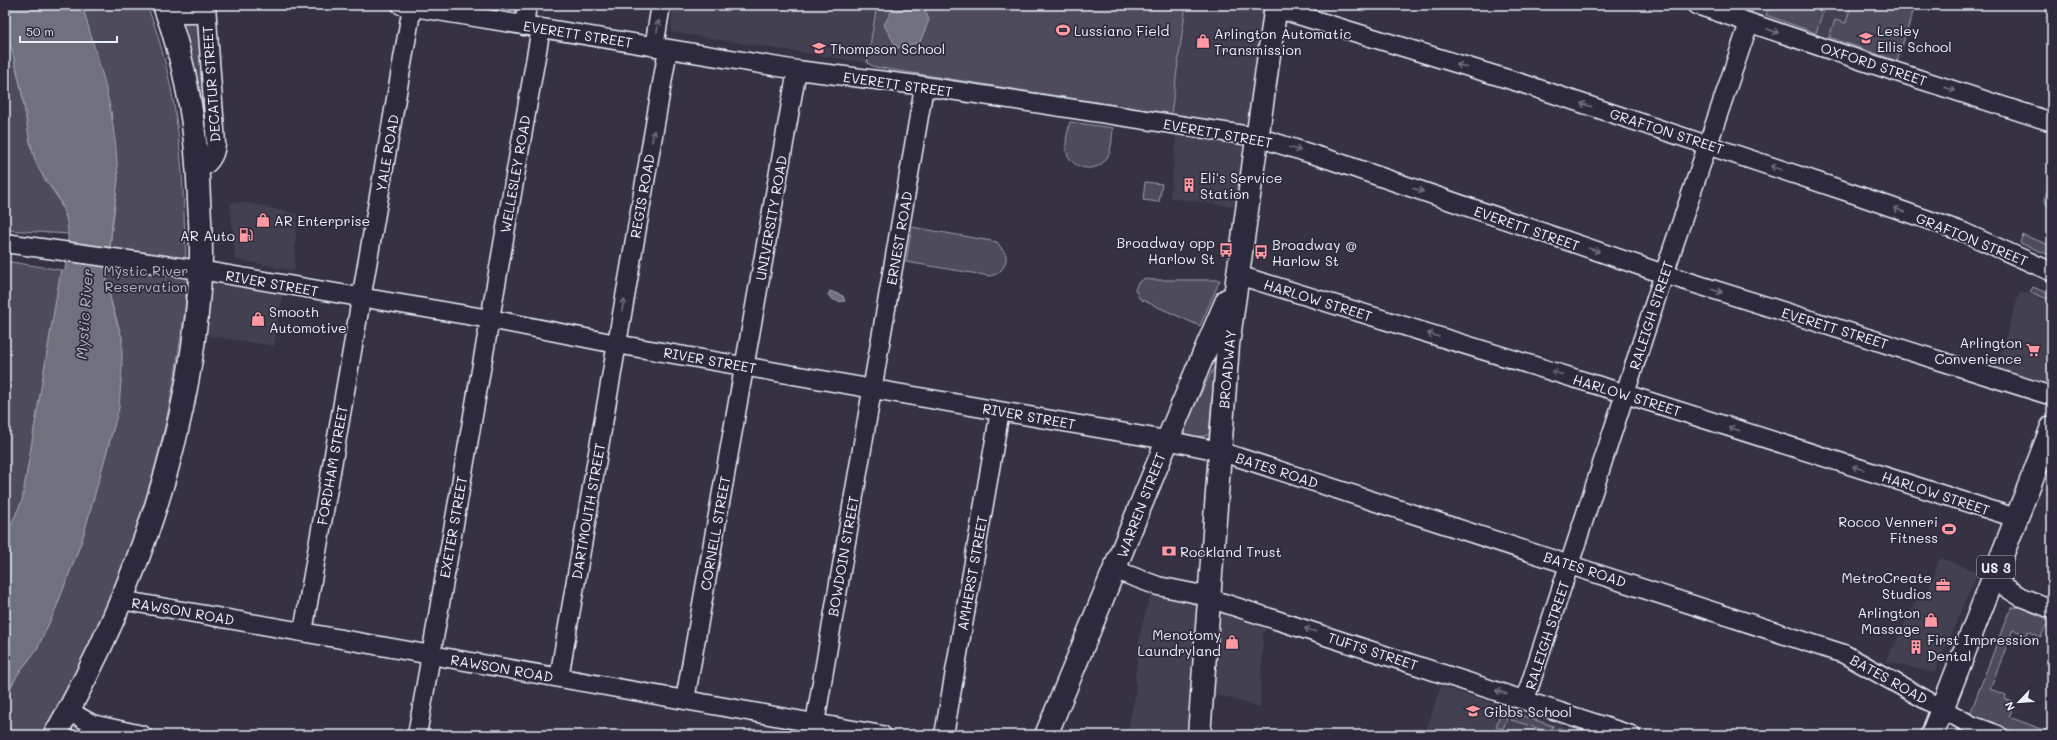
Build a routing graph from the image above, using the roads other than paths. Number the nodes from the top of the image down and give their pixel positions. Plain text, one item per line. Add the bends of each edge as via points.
1 (527, 5) edge
2 (661, 5) edge
3 (1696, 5) edge
4 (406, 6) edge
5 (1276, 6) edge
6 (206, 9) edge
7 (165, 10) edge
8 (1749, 23) junction
9 (532, 27) junction
10 (661, 48) junction
11 (796, 70) junction
12 (924, 87) junction
13 (2052, 122) edge
14 (1257, 137) junction
15 (1708, 145) junction
16 (198, 169) junction
17 (5, 242) edge
18 (200, 270) junction
19 (2052, 272) edge
20 (1664, 274) junction
21 (1238, 275) junction
22 (362, 298) junction
23 (490, 319) junction
24 (616, 344) junction
25 (744, 366) junction
26 (872, 389) junction
27 (1626, 394) junction
28 (2052, 396) edge
29 (1000, 411) junction
30 (2052, 427) edge
31 (1166, 440) junction
32 (1219, 451) junction
33 (2016, 518) junction
34 (1570, 564) junction
35 (1115, 570) junction
36 (1992, 579) junction
37 (1209, 598) junction
38 (121, 600) junction
39 (2052, 609) edge
40 (303, 632) junction
41 (431, 655) junction
42 (559, 678) junction
43 (686, 700) junction
44 (1525, 700) junction
45 (1942, 708) junction
46 (69, 711) junction
47 (815, 723) junction
48 (91, 730) edge
49 (55, 735) edge
50 (142, 735) edge
51 (417, 735) edge
52 (882, 735) edge
53 (944, 735) edge
54 (1046, 735) edge
55 (1199, 735) edge
56 (1631, 735) edge
57 (1932, 735) edge
58 (1998, 735) edge

1 - 9 street, WELLESLEY ROAD
10 -> 2 street, REGIS ROAD
3 - 8 street, OXFORD STREET
4 - 9 street, EVERETT STREET
4 - 22 street, YALE ROAD
5 - 14 main road, BROADWAY
15 -> 5 street, GRAFTON STREET
6 - 7 street, DECATUR STREET
6 - 16 street, DECATUR STREET via 216,144 214,154 207,164
7 - 16 main road via 187,92
8 -> 13 street, OXFORD STREET
8 - 15 street, RALEIGH STREET
9 - 10 street, EVERETT STREET
9 - 23 street, WELLESLEY ROAD
10 - 11 street, EVERETT STREET
24 -> 10 street, REGIS ROAD
11 - 12 street, EVERETT STREET
11 - 25 street, UNIVERSITY ROAD
12 - 14 street, EVERETT STREET
12 - 26 street, ERNEST ROAD
14 -> 20 street, EVERETT STREET
14 - 21 main road, BROADWAY
19 -> 15 street, GRAFTON STREET via 1963,232
15 - 20 street, RALEIGH STREET
16 - 18 main road
17 - 18 street, RIVER STREET
18 - 22 street, RIVER STREET
18 - 38 main road via 194,336 176,434 154,510
20 - 27 street, RALEIGH STREET
20 -> 28 street, EVERETT STREET
27 -> 21 street, HARLOW STREET
21 - 31 main road, WARREN STREET
21 - 32 main road, BROADWAY via 1228,345
22 - 23 street, RIVER STREET
22 - 40 street, FORDHAM STREET
23 - 24 street, RIVER STREET
23 - 41 street, EXETER STREET
24 - 25 street, RIVER STREET
24 - 42 street, DARTMOUTH STREET
25 - 26 street, RIVER STREET
25 - 43 street, CORNELL STREET
26 - 29 street, RIVER STREET
26 - 47 street, BOWDOIN STREET
33 -> 27 street, HARLOW STREET
27 - 34 street, RALEIGH STREET
29 - 31 street, RIVER STREET
29 - 53 street, AMHERST STREET
30 - 33 main road, US 3
31 - 32 street, RIVER STREET
31 - 35 main road, WARREN STREET
32 - 34 street, BATES ROAD
32 - 37 main road, BROADWAY
33 - 36 main road, US 3
34 - 44 street, RALEIGH STREET
34 - 45 street, BATES ROAD via 1844,654
35 - 37 street, TUFTS STREET via 1158,586 1188,591
35 - 54 main road, WARREN STREET
36 - 39 street via 2021,597
36 - 45 main road, US 3
44 -> 37 street, TUFTS STREET
37 - 55 main road, BROADWAY
38 - 40 street, RAWSON ROAD
38 - 46 main road via 105,639
40 - 41 street, RAWSON ROAD
41 - 42 street, RAWSON ROAD
41 - 51 street, EXETER STREET
42 - 43 street, RAWSON ROAD
43 - 47 street, RAWSON ROAD
44 - 56 street, TUFTS STREET
45 - 57 main road, US 3
45 - 58 street, BATES ROAD via 1971,725
46 - 48 street
46 - 49 main road
47 - 52 street, RAWSON ROAD
48 - 50 street

